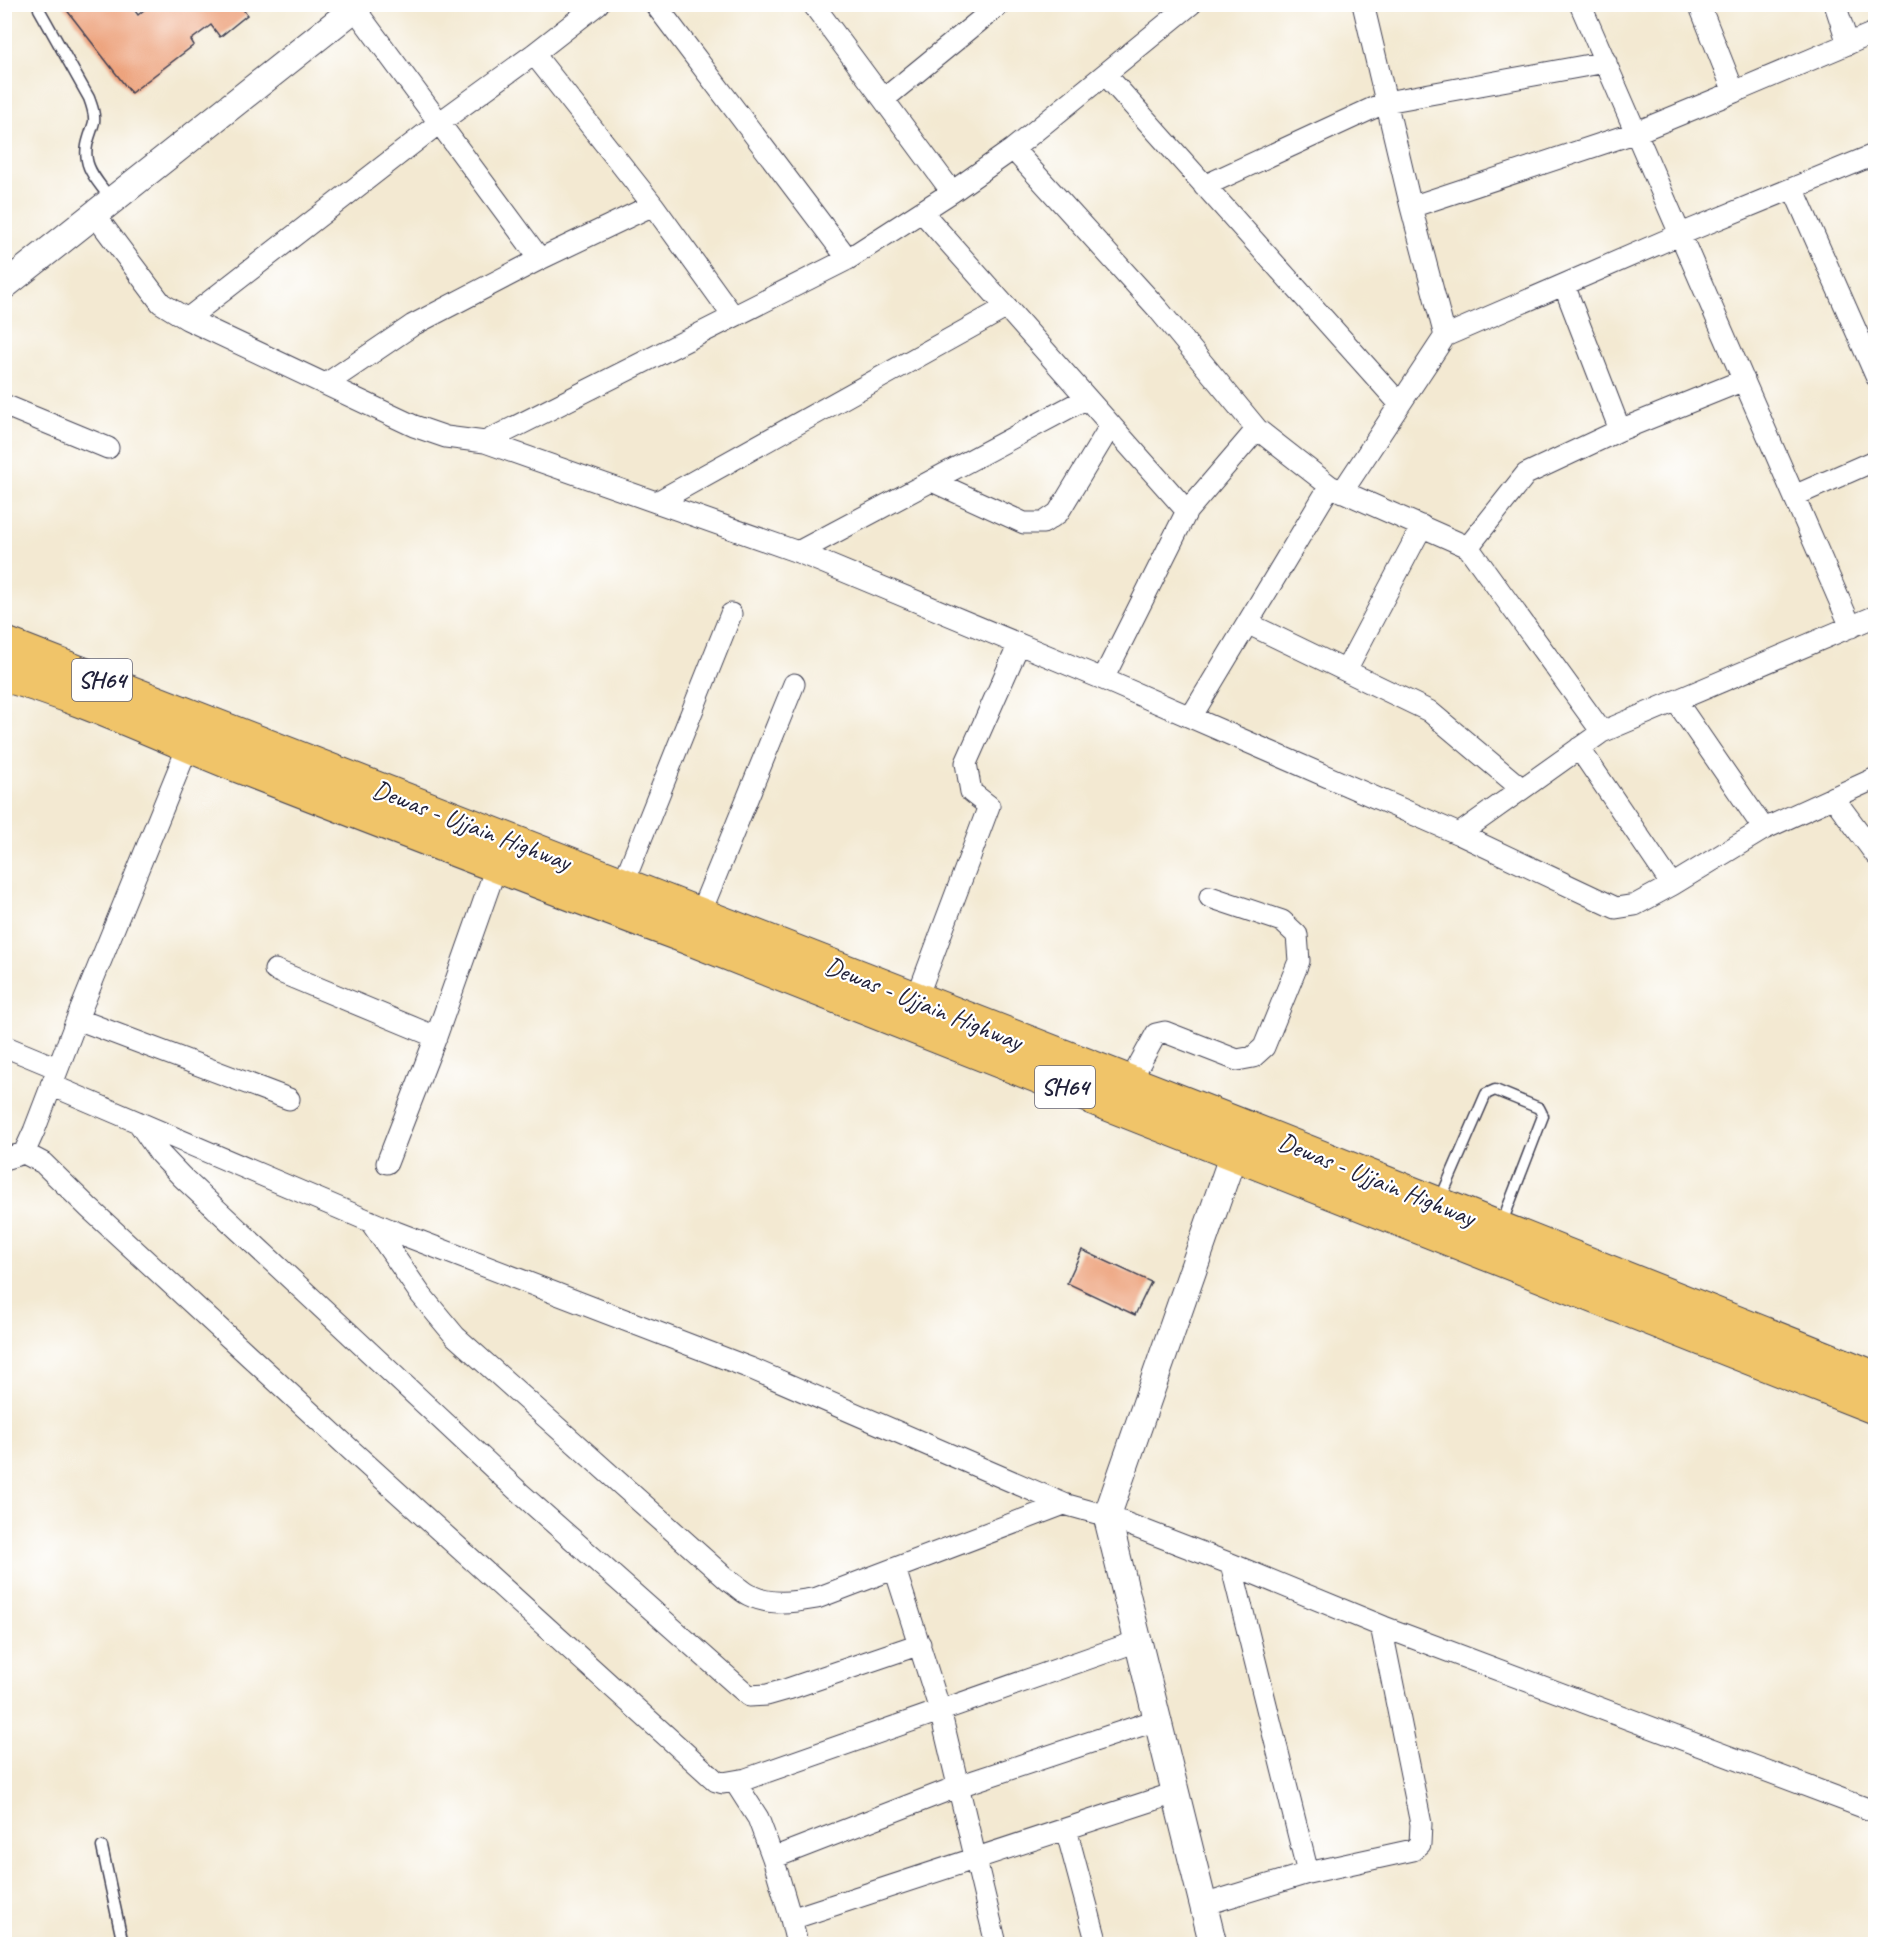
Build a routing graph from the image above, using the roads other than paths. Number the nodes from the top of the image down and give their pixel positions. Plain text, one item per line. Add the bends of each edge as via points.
1 (598, 4) edge
2 (655, 4) edge
3 (1000, 4) edge
4 (1191, 4) edge
5 (1363, 4) edge
6 (1580, 4) edge
7 (1699, 4) edge
8 (1834, 4) edge
9 (815, 5) edge
10 (358, 7) edge
11 (39, 9) dead end
12 (1875, 32) edge
13 (1848, 44) junction
14 (534, 54) junction
15 (1606, 62) junction
16 (1105, 75) junction
17 (1734, 92) junction
18 (884, 99) junction
19 (1386, 102) junction
20 (439, 123) junction
21 (1637, 132) junction
22 (1013, 149) junction
23 (1875, 154) edge
24 (1204, 186) junction
25 (1793, 188) junction
26 (952, 192) junction
27 (653, 205) junction
28 (1410, 207) junction
29 (103, 208) junction
30 (922, 212) junction
31 (1681, 234) junction
32 (540, 259) junction
33 (848, 259) junction
34 (13, 276) edge
35 (1564, 285) junction
36 (1007, 307) junction
37 (733, 316) junction
38 (187, 319) junction
39 (1445, 336) junction
40 (1875, 376) edge
41 (1744, 380) junction
42 (326, 384) junction
43 (1087, 398) junction
44 (1399, 403) junction
45 (4, 405) edge
46 (1111, 425) junction
47 (1257, 429) junction
48 (1620, 430) junction
49 (484, 442) junction
50 (108, 448) dead end
51 (1875, 460) edge
52 (932, 481) junction
53 (1336, 489) junction
54 (1794, 496) junction
55 (657, 502) junction
56 (1187, 511) junction
57 (1422, 525) junction
58 (1468, 547) junction
59 (798, 552) junction
60 (731, 614) dead end
61 (1875, 616) edge
62 (1249, 624) junction
63 (1851, 627) junction
64 (4, 644) edge
65 (1018, 644) junction
66 (1346, 670) junction
67 (4, 675) edge
68 (1103, 680) junction
69 (794, 684) dead end
70 (1676, 701) junction
71 (1191, 717) junction
72 (1602, 732) junction
73 (194, 733) junction
74 (1579, 748) junction
75 (1875, 778) edge
76 (1522, 789) junction
77 (1833, 797) junction
78 (1764, 829) junction
79 (1459, 834) junction
80 (1875, 855) edge
81 (496, 867) junction
82 (623, 884) junction
83 (1672, 885) junction
84 (1210, 897) dead end
85 (700, 914) junction
86 (275, 970) dead end
87 (916, 1000) junction
88 (77, 1019) junction
89 (436, 1037) junction
90 (4, 1046) edge
91 (54, 1076) junction
92 (1129, 1083) junction
93 (289, 1099) dead end
94 (137, 1122) junction
95 (1239, 1140) junction
96 (14, 1156) edge
97 (387, 1162) dead end
98 (1439, 1203) junction
99 (370, 1221) junction
100 (1500, 1228) junction
101 (1875, 1378) edge
102 (1875, 1407) edge
103 (1064, 1504) junction
104 (1107, 1516) junction
105 (1231, 1564) junction
106 (895, 1569) junction
107 (1381, 1626) junction
108 (1138, 1641) junction
109 (920, 1644) junction
110 (940, 1710) junction
111 (1157, 1720) junction
112 (735, 1782) junction
113 (959, 1786) junction
114 (1175, 1793) junction
115 (1875, 1812) edge
116 (1066, 1828) junction
117 (102, 1847) dead end
118 (773, 1858) junction
119 (976, 1858) junction
120 (1308, 1873) junction
121 (1203, 1905) junction
122 (792, 1919) junction
123 (123, 1944) edge
124 (797, 1944) edge
125 (996, 1944) edge
126 (1097, 1944) edge
127 (1213, 1944) edge

1 - 14 street
2 - 33 street
3 - 18 street
4 - 16 street
5 - 19 street
6 - 15 street
7 - 17 street
8 - 13 street
9 - 18 street
10 - 20 street
10 - 29 street
11 - 29 lane via 89,98 94,121 87,160
12 - 13 street
13 - 17 street
14 - 20 street
14 - 27 street
15 - 19 street
15 - 21 street
16 - 22 street
16 - 24 street
17 - 21 street
18 - 26 street
19 - 24 street
19 - 28 street
20 - 32 street
20 - 38 street
21 - 28 street
21 - 31 street
22 - 26 street
22 - 47 street via 1158,309
23 - 25 street
24 - 44 street
25 - 31 street
25 - 40 street
26 - 30 street
27 - 32 street
27 - 37 street
28 - 39 street
29 - 34 street
29 - 38 street via 161,303
30 - 33 street
30 - 36 street
31 - 35 street
31 - 41 street
32 - 42 street via 413,325
33 - 37 street
35 - 39 street
35 - 48 street
36 - 43 street
36 - 55 street
37 - 49 street
38 - 42 street
39 - 44 street
41 - 48 street
41 - 54 street
42 - 49 street via 414,426 446,437
43 - 46 street
43 - 52 street
44 - 53 street
45 - 50 street
46 - 52 street via 1058,513 1043,524 1024,523
46 - 56 street
47 - 53 street
47 - 56 street
48 - 58 street via 1527,474
49 - 55 street
51 - 54 street
52 - 59 street
53 - 57 street
53 - 62 street
54 - 63 street
55 - 59 street
56 - 68 street
57 - 58 street
57 - 66 street
58 - 72 street
59 - 65 street
60 - 82 street
61 - 63 street
62 - 66 street
62 - 71 street
63 - 70 street
64 - 73 main road, Dewas - Ujjain Highway / SH64 via 96,678
65 - 68 street
65 - 87 street via 966,763 970,792 989,806
66 - 76 street via 1430,711
67 - 73 main road, Dewas - Ujjain Highway / SH64
68 - 71 street
69 - 85 street
70 - 72 street
70 - 78 street
71 - 79 street
72 - 74 street
73 - 81 main road, Dewas - Ujjain Highway / SH64
73 - 82 main road, Dewas - Ujjain Highway / SH64 via 320,765
73 - 88 street
74 - 76 street
74 - 83 street
75 - 77 street
76 - 79 street
77 - 78 street
77 - 80 street
78 - 83 street
79 - 83 street via 1616,908 1635,905
81 - 89 street
81 - 95 main road, Dewas - Ujjain Highway / SH64
82 - 85 main road, Dewas - Ujjain Highway / SH64
84 - 92 street via 1282,921 1297,935 1299,961 1264,1047 1253,1057 1237,1060 1165,1032 1156,1034
85 - 87 main road, Dewas - Ujjain Highway / SH64
86 - 89 street
87 - 92 main road, Dewas - Ujjain Highway / SH64
88 - 91 street
88 - 93 street
89 - 97 street
90 - 91 street
91 - 94 street
91 - 96 street via 34,1131
92 - 95 main road, Dewas - Ujjain Highway / SH64
94 - 99 street
94 - 109 street via 160,1155 182,1177 519,1492 749,1696 767,1695
95 - 98 main road, Dewas - Ujjain Highway / SH64
95 - 102 main road, Dewas - Ujjain Highway / SH64
95 - 104 street
96 - 112 street via 43,1163 709,1776 723,1783
98 - 100 main road, Dewas - Ujjain Highway / SH64
98 - 100 lane via 1486,1094 1495,1090 1539,1108 1543,1116
99 - 103 street via 750,1368
99 - 106 street via 455,1336 749,1595 769,1601 817,1598
100 - 101 main road, Dewas - Ujjain Highway / SH64
103 - 104 street
103 - 106 street
104 - 105 street
104 - 108 street
105 - 107 street
105 - 120 street
106 - 109 street
107 - 115 street
107 - 120 street via 1422,1824 1420,1844 1413,1850
108 - 110 street
108 - 111 street
109 - 110 street
110 - 112 street
110 - 113 street
111 - 113 street
111 - 114 street
112 - 118 street via 758,1818
113 - 118 street
113 - 119 street
114 - 116 street
114 - 121 street
116 - 119 street
116 - 126 street
117 - 123 lane
118 - 122 street
119 - 122 street
119 - 125 street
120 - 121 street
121 - 127 street
122 - 124 street

